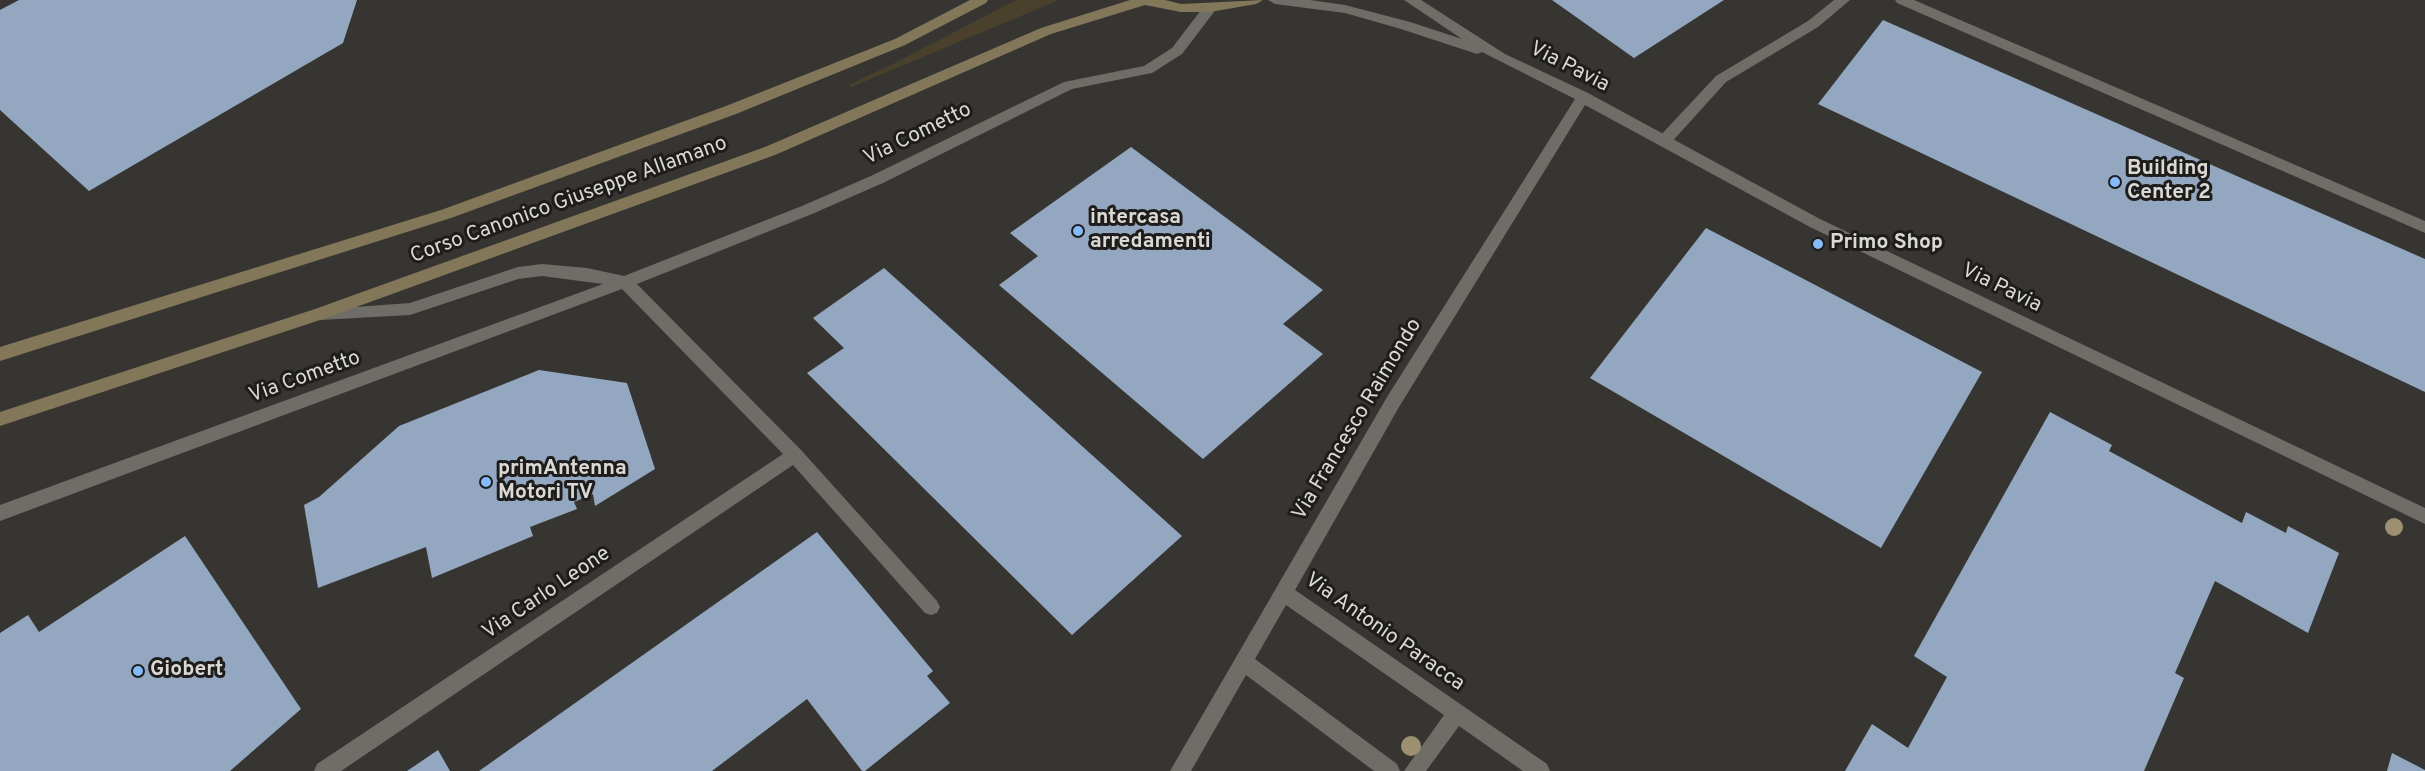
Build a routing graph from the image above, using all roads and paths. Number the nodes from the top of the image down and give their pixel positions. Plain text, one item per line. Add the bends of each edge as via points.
1 (981, 0) edge
2 (1144, 0) edge
3 (1256, 0) edge
4 (1275, 0) edge
5 (1411, 0) edge
6 (1843, 0) edge
7 (1902, 0) edge
8 (1210, 8) junction
9 (1500, 57) junction
10 (1583, 97) junction
11 (1664, 141) junction
12 (2425, 227) edge
13 (626, 282) junction
14 (320, 314) junction
15 (0, 354) edge
16 (0, 419) edge
17 (795, 455) junction
18 (0, 513) edge
19 (2425, 516) edge
20 (1283, 592) junction
21 (931, 607) dead end
22 (1243, 662) junction
23 (1457, 713) junction
24 (324, 771) edge
25 (1180, 771) edge
26 (1390, 771) edge
27 (1414, 771) edge
28 (1540, 771) edge

1 - 15 main road, Corso Canonico Giuseppe Allamano via 900,42 752,102 457,210
2 - 8 main road via 1181,8
2 - 14 main road, Corso Canonico Giuseppe Allamano via 1046,31 770,151
3 - 8 main road
4 - 9 street, Via Pavia via 1345,9
5 - 9 street, Via Pavia
6 - 11 street via 1813,24 1721,79
7 - 12 street
8 - 13 street, Via Cometto via 1177,51 1147,70 1069,85 878,179
9 - 10 street, Via Pavia
10 - 11 street, Via Pavia
10 - 20 street, Via Francesco Raimondo via 1393,402
11 - 19 street, Via Pavia via 1815,223
13 - 14 street via 542,270 518,273 410,309
13 - 17 street
13 - 18 street, Via Cometto
14 - 16 main road, Corso Canonico Giuseppe Allamano
17 - 21 street
17 - 24 street, Via Carlo Leone
20 - 22 street, Via Francesco Raimondo
20 - 23 street, Via Antonio Paracca
22 - 25 street, Via Francesco Raimondo
22 - 26 street
23 - 27 street, Via Antonio Paracca
23 - 28 street, Via Antonio Paracca

